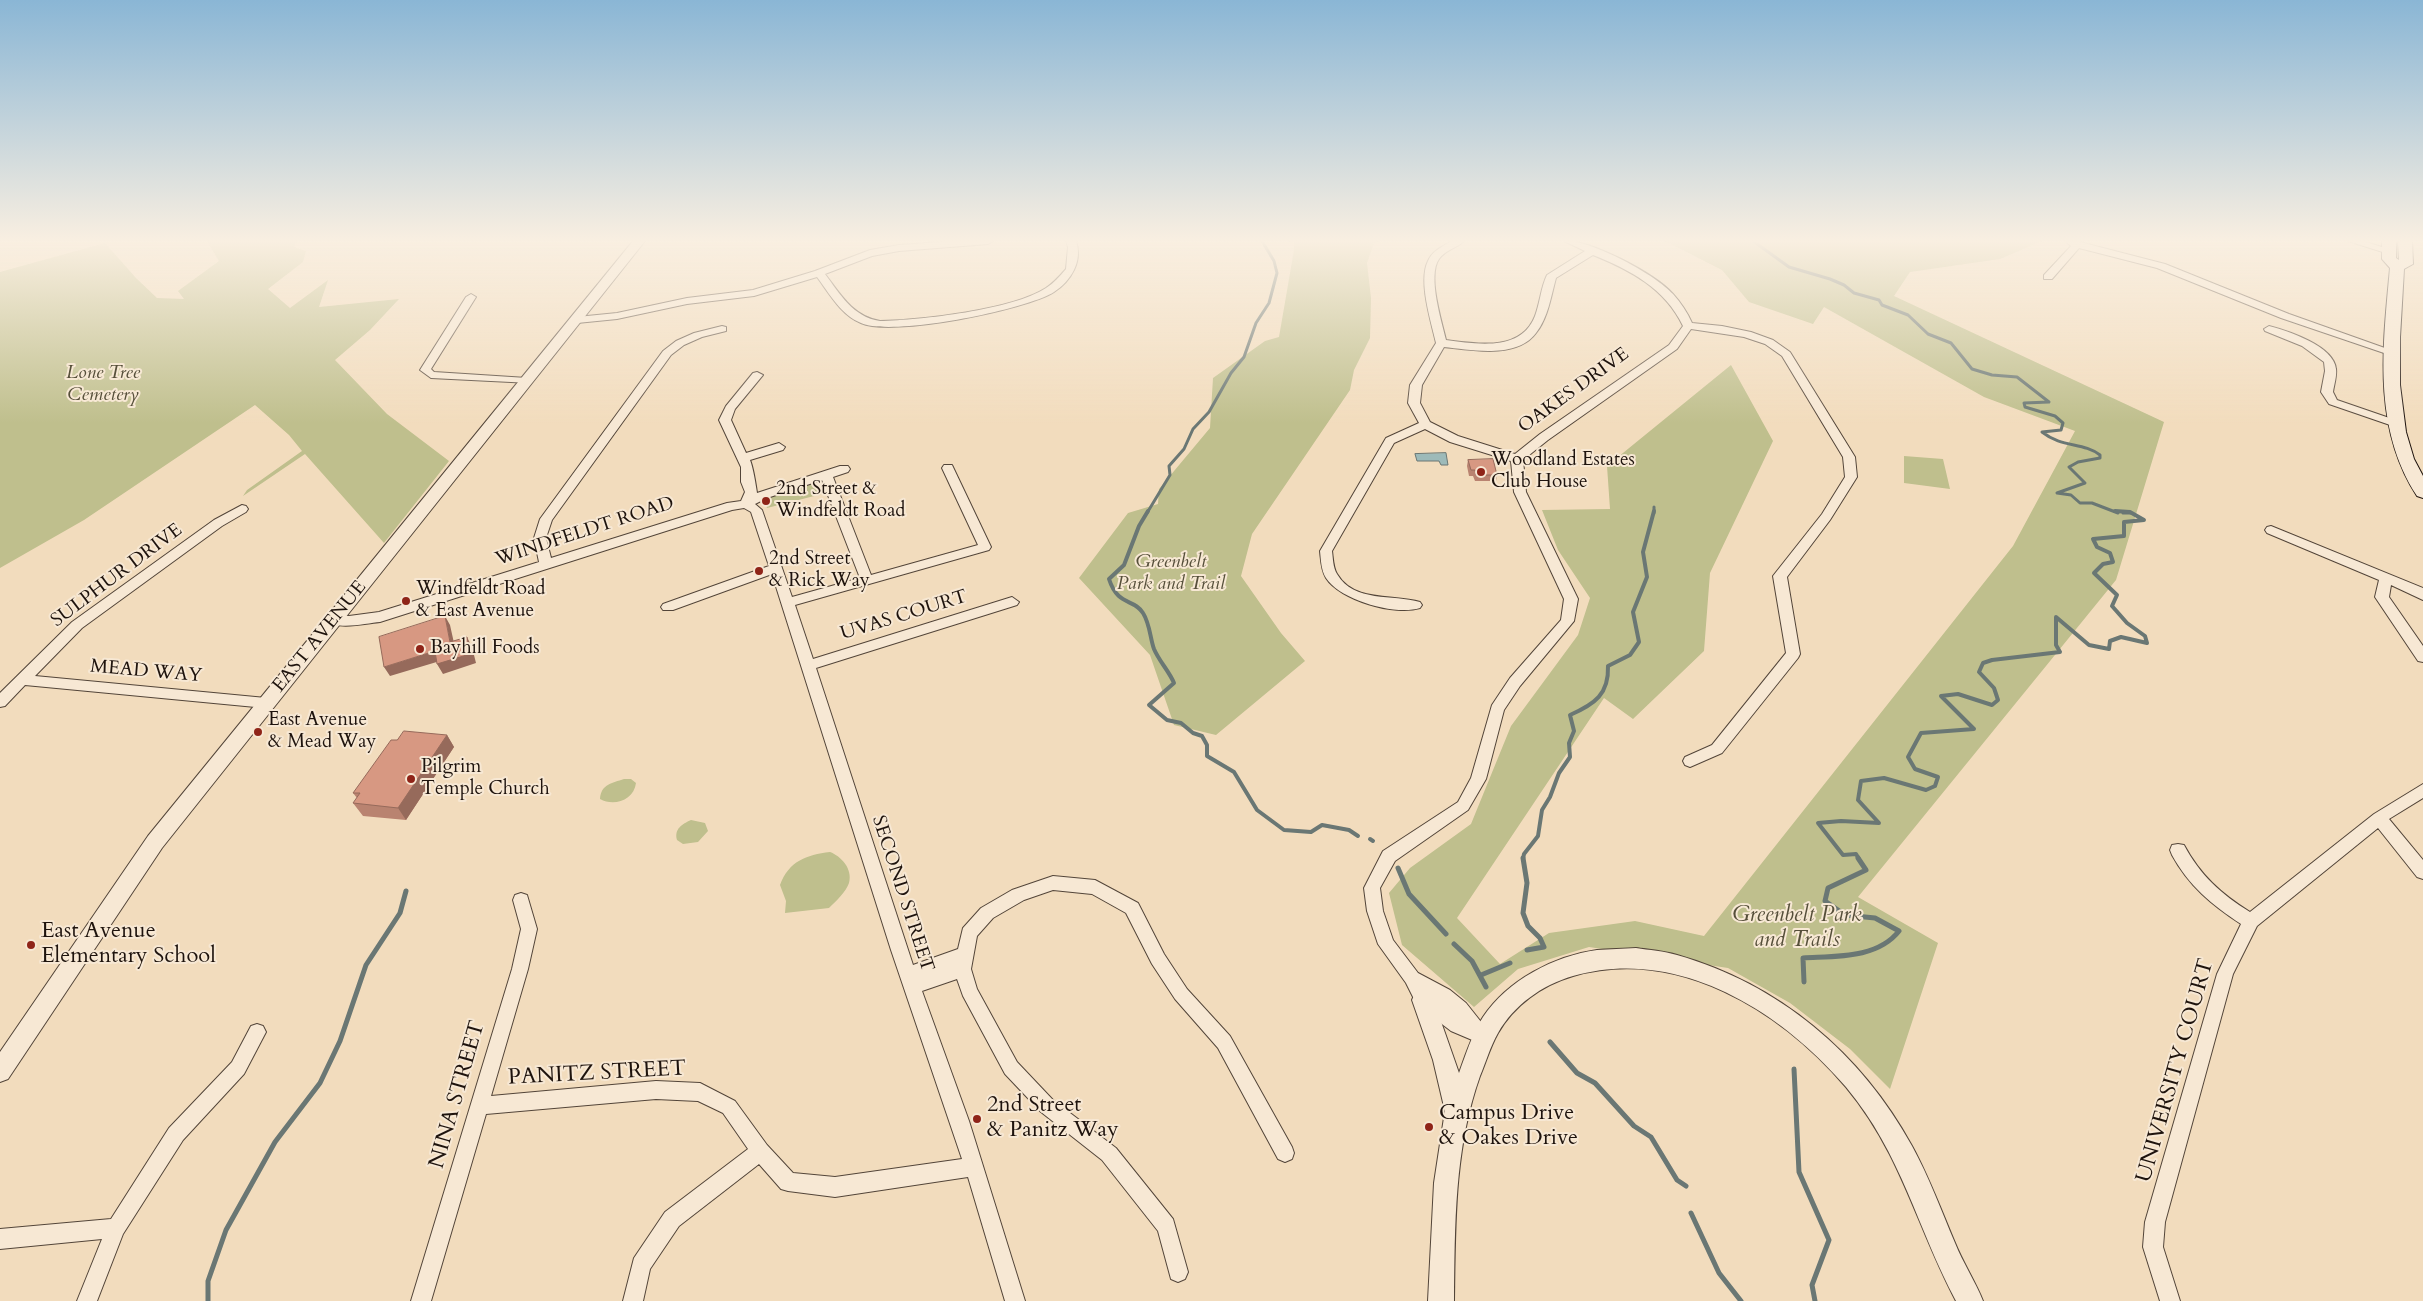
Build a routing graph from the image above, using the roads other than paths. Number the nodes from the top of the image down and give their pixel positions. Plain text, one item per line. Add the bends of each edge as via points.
1 (468, 302) edge
2 (591, 302) edge
3 (684, 302) edge
4 (842, 302) edge
5 (1020, 302) edge
6 (1434, 302) edge
7 (1544, 302) edge
8 (1676, 302) edge
9 (2250, 302) edge
10 (2395, 302) edge
11 (577, 320) junction
12 (1688, 326) junction
13 (722, 329) dead end
14 (2269, 329) dead end
15 (1441, 343) junction
16 (2391, 352) junction
17 (757, 375) dead end
18 (527, 381) junction
19 (1425, 424) junction
20 (2397, 424) junction
21 (779, 448) dead end
22 (743, 458) junction
23 (1517, 459) junction
24 (948, 468) dead end
25 (844, 470) dead end
26 (826, 475) junction
27 (2423, 492) edge
28 (746, 504) junction
29 (242, 509) dead end
30 (2271, 530) dead end
31 (546, 564) junction
32 (776, 568) junction
33 (2386, 578) junction
34 (868, 580) junction
35 (2423, 595) edge
36 (787, 602) junction
37 (1012, 602) dead end
38 (1414, 606) dead end
39 (668, 607) dead end
40 (335, 620) junction
41 (2423, 657) edge
42 (807, 666) junction
43 (23, 680) junction
44 (0, 702) edge
45 (266, 703) junction
46 (1690, 761) dead end
47 (2423, 790) edge
48 (2380, 818) junction
49 (2178, 850) dead end
50 (2423, 872) edge
51 (521, 900) dead end
52 (2251, 921) junction
53 (964, 961) junction
54 (1412, 978) junction
55 (910, 980) junction
56 (1423, 1000) junction
57 (257, 1032) dead end
58 (1484, 1037) junction
59 (0, 1071) edge
60 (481, 1106) junction
61 (1457, 1112) junction
62 (760, 1151) junction
63 (1285, 1153) dead end
64 (975, 1167) junction
65 (116, 1228) junction
66 (0, 1238) edge
67 (1178, 1272) dead end
68 (87, 1301) edge
69 (421, 1301) edge
70 (633, 1301) edge
71 (1015, 1301) edge
72 (1440, 1301) edge
73 (1970, 1301) edge
74 (2170, 1301) edge

1 - 18 street via 425,370 431,376
2 - 11 street, EAST AVENUE
3 - 11 street via 617,316
4 - 5 street via 866,322 886,325 981,312
6 - 15 street
7 - 15 street via 1530,334 1511,343 1464,346
8 - 12 street
9 - 16 street
10 - 16 main road
11 - 18 street, EAST AVENUE
12 - 23 street, OAKES DRIVE via 1672,347
12 - 46 street via 1747,334 1769,342 1786,354 1849,457 1851,477 1826,517 1780,576 1793,654 1717,749
13 - 31 street via 692,338 667,353 632,397 546,519 540,538
14 - 20 street via 2309,345 2326,356 2331,367 2327,392 2334,402
15 - 19 street via 1416,385 1414,403
16 - 20 main road
17 - 22 street via 730,408 725,420
18 - 40 street, EAST AVENUE
19 - 23 street via 1454,439
19 - 38 street via 1390,442 1326,551 1331,577 1352,594 1381,603
20 - 27 main road via 2404,454
21 - 22 street
22 - 28 street via 751,492
23 - 54 street, OAKES DRIVE via 1520,492 1571,599 1567,621 1515,682 1498,709 1478,779 1464,806 1389,856 1372,888 1375,911 1386,944
24 - 34 street via 985,547
25 - 26 street, WINDFELDT ROAD
26 - 28 street, WINDFELDT ROAD via 762,495
26 - 34 street
28 - 31 street, WINDFELDT ROAD
28 - 32 street, SECOND STREET via 756,510
29 - 43 street, SULPHUR DRIVE via 77,625
30 - 33 street
31 - 40 street, WINDFELDT ROAD via 380,617
32 - 36 street, SECOND STREET
32 - 39 street
33 - 35 street
33 - 41 street via 2382,596
34 - 36 street
36 - 42 street, SECOND STREET
37 - 42 street, UVAS COURT
40 - 45 street, EAST AVENUE
42 - 55 street, SECOND STREET
43 - 44 street, SULPHUR DRIVE
43 - 45 street, MEAD WAY
45 - 59 street, EAST AVENUE via 155,842
47 - 48 street, UNIVERSITY COURT
48 - 50 street
48 - 52 street, UNIVERSITY COURT
49 - 52 street via 2187,869 2214,898
51 - 60 street, NINA STREET via 529,929
52 - 74 street, UNIVERSITY COURT via 2225,974 2155,1222 2153,1247
53 - 55 street
53 - 63 street via 968,933 987,913 1018,895 1053,883 1095,887 1132,908 1181,994 1224,1042
53 - 67 street via 969,991 1011,1068 1047,1106 1109,1154 1166,1226
54 - 56 street, OAKES DRIVE
54 - 58 street, OAKES DRIVE via 1436,990 1466,1012
55 - 64 street, SECOND STREET
56 - 58 street, OAKES DRIVE via 1457,1026
56 - 61 street via 1439,1041
57 - 65 street via 238,1068 176,1134
58 - 61 street
58 - 73 street via 1505,1003 1537,980 1575,964 1605,957 1648,957 1686,967 1723,980 1769,1004 1804,1030 1846,1071 1877,1112 1908,1164
60 - 62 street, PANITZ STREET via 656,1090 700,1092 728,1107
60 - 69 street, NINA STREET
61 - 72 street via 1444,1212
62 - 64 street, PANITZ STREET via 788,1182 836,1187
62 - 70 street via 672,1219 641,1265
64 - 71 street, SECOND STREET
65 - 66 street
65 - 68 street

